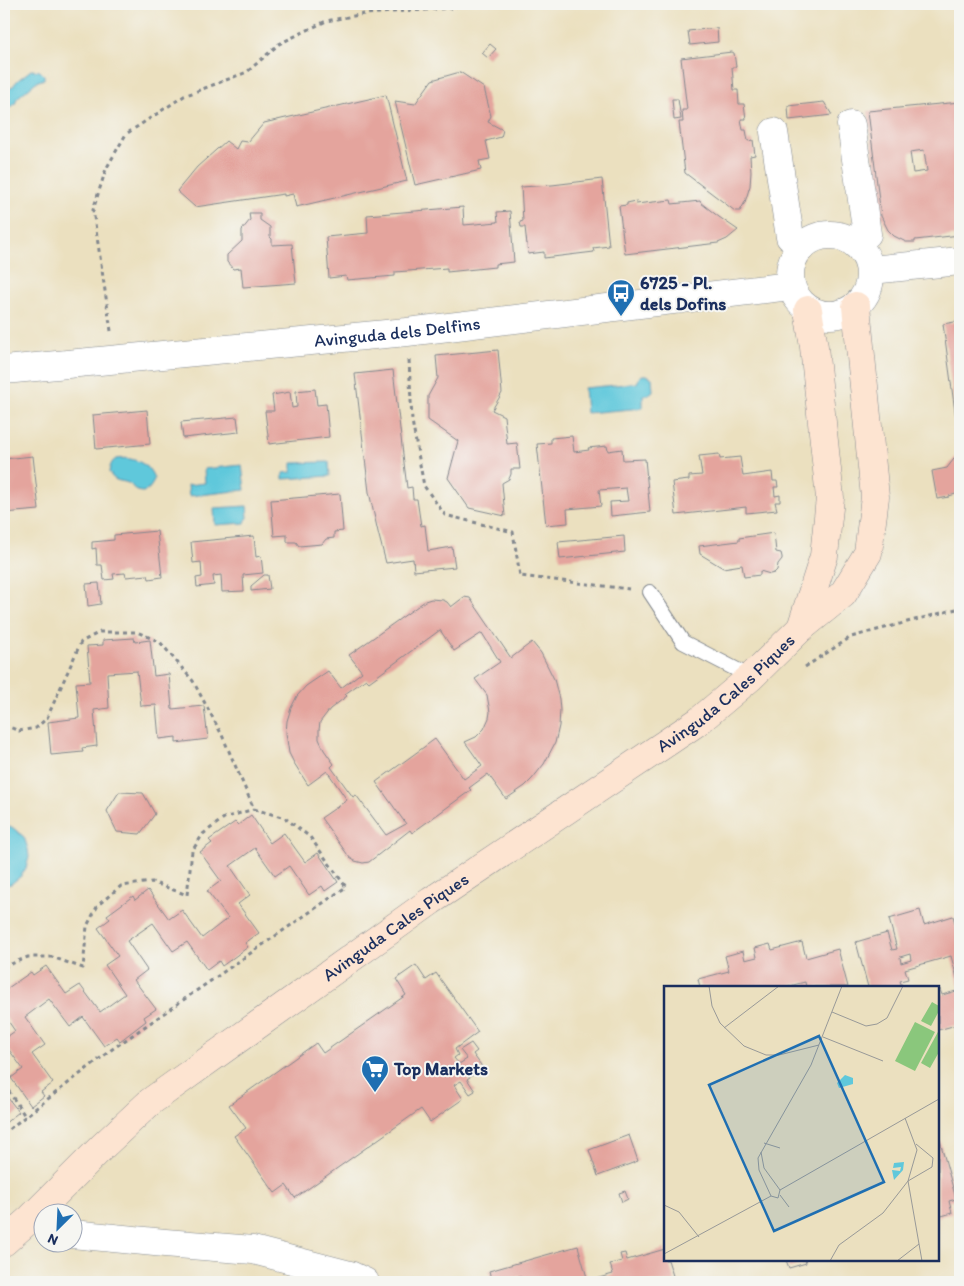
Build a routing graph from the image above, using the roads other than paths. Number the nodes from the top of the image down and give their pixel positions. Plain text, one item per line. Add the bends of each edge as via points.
1 (851, 126) dead end
2 (774, 132) dead end
3 (855, 243) junction
4 (802, 246) junction
5 (960, 261) edge
6 (870, 270) junction
7 (790, 286) junction
8 (856, 306) junction
9 (808, 310) junction
10 (4, 370) edge
11 (650, 592) road end
12 (801, 628) junction
13 (751, 677) junction
14 (51, 1204) edge
15 (32, 1223) edge
16 (82, 1236) edge
17 (4, 1242) edge
18 (365, 1282) edge

1 - 3 street via 867,234
2 - 4 street via 790,237
3 - 4 street via 828,235
3 - 6 street via 865,255
4 - 7 street via 791,263
5 - 6 street
6 - 8 street via 870,286
7 - 9 street
7 - 10 street, Avinguda dels Delfins via 407,332
8 - 9 street via 835,316
8 - 12 street, Avinguda Cales Piques via 875,498 868,553 843,594
9 - 12 street, Avinguda Cales Piques via 830,498 824,556
11 - 13 lane via 683,642
12 - 13 street, Avinguda Cales Piques
13 - 14 street, Avinguda Cales Piques via 699,722 430,901 150,1102 103,1146
15 - 17 street, Avinguda Cales Piques
16 - 18 street via 253,1250 350,1275

